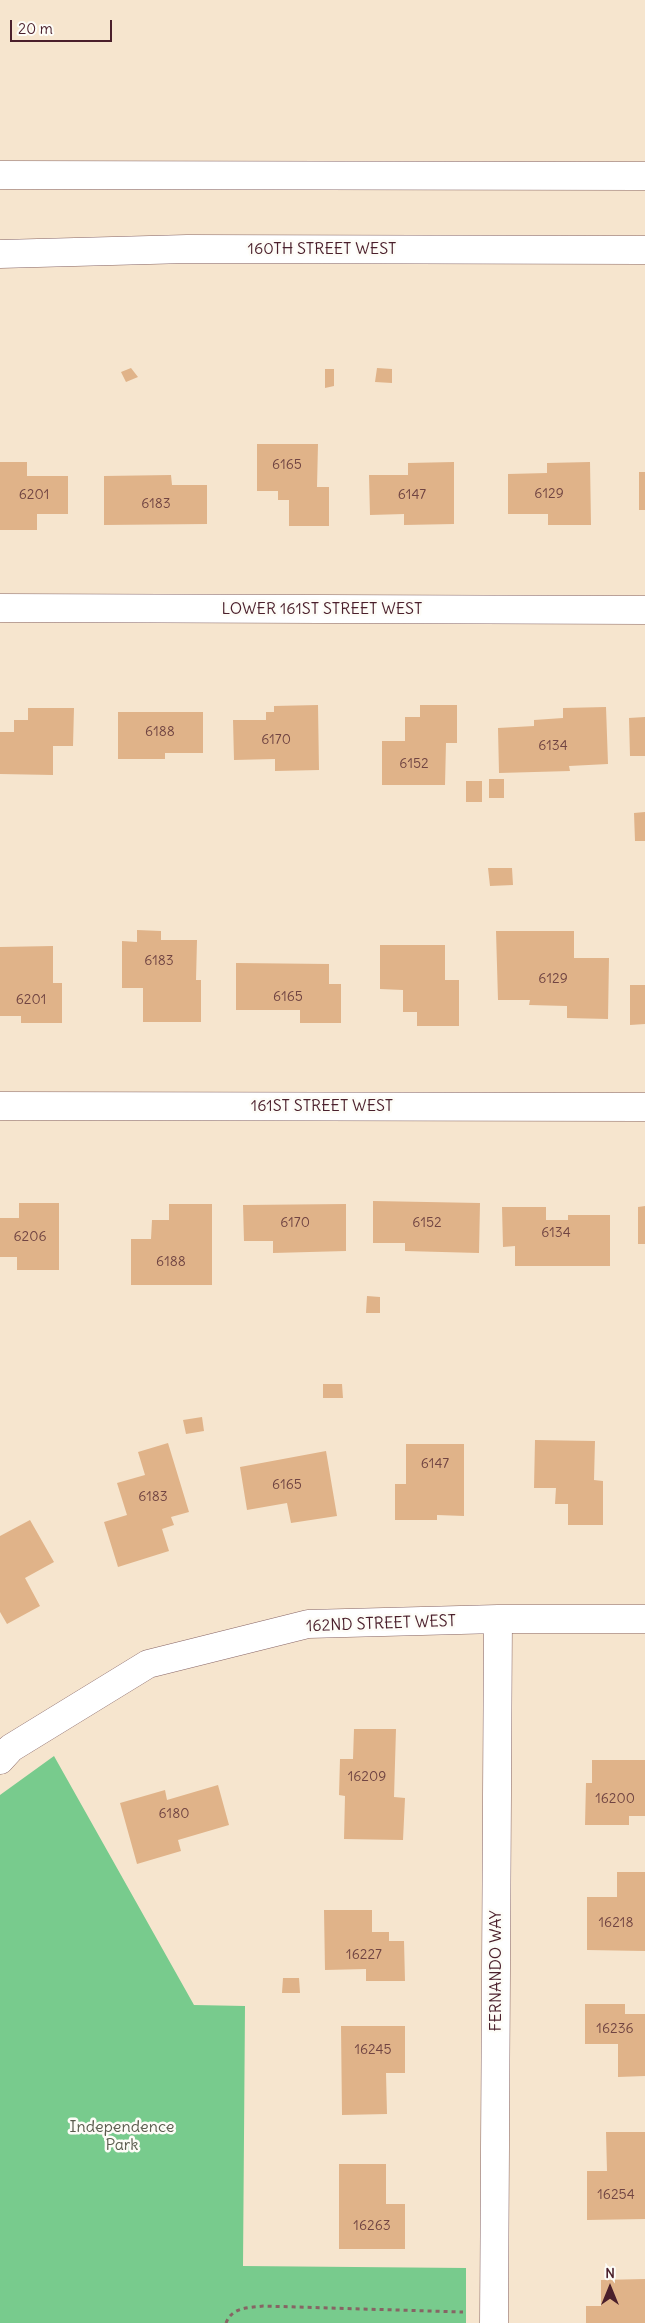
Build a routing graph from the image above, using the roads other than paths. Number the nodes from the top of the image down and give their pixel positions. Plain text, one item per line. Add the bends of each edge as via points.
1 (0, 176) edge
2 (645, 176) edge
3 (645, 250) edge
4 (0, 254) edge
5 (0, 608) edge
6 (645, 610) edge
7 (0, 1106) edge
8 (645, 1107) edge
9 (498, 1619) junction
10 (645, 1620) edge
11 (0, 1760) edge
12 (494, 2318) edge

1 - 2 street
3 - 4 street, 160TH STREET WEST via 187,249
5 - 6 street, LOWER 161ST STREET WEST
7 - 8 street, 161ST STREET WEST
9 - 10 street, 162ND STREET WEST
9 - 11 street, 162ND STREET WEST via 308,1624 148,1664 11,1748
9 - 12 street, FERNANDO WAY

